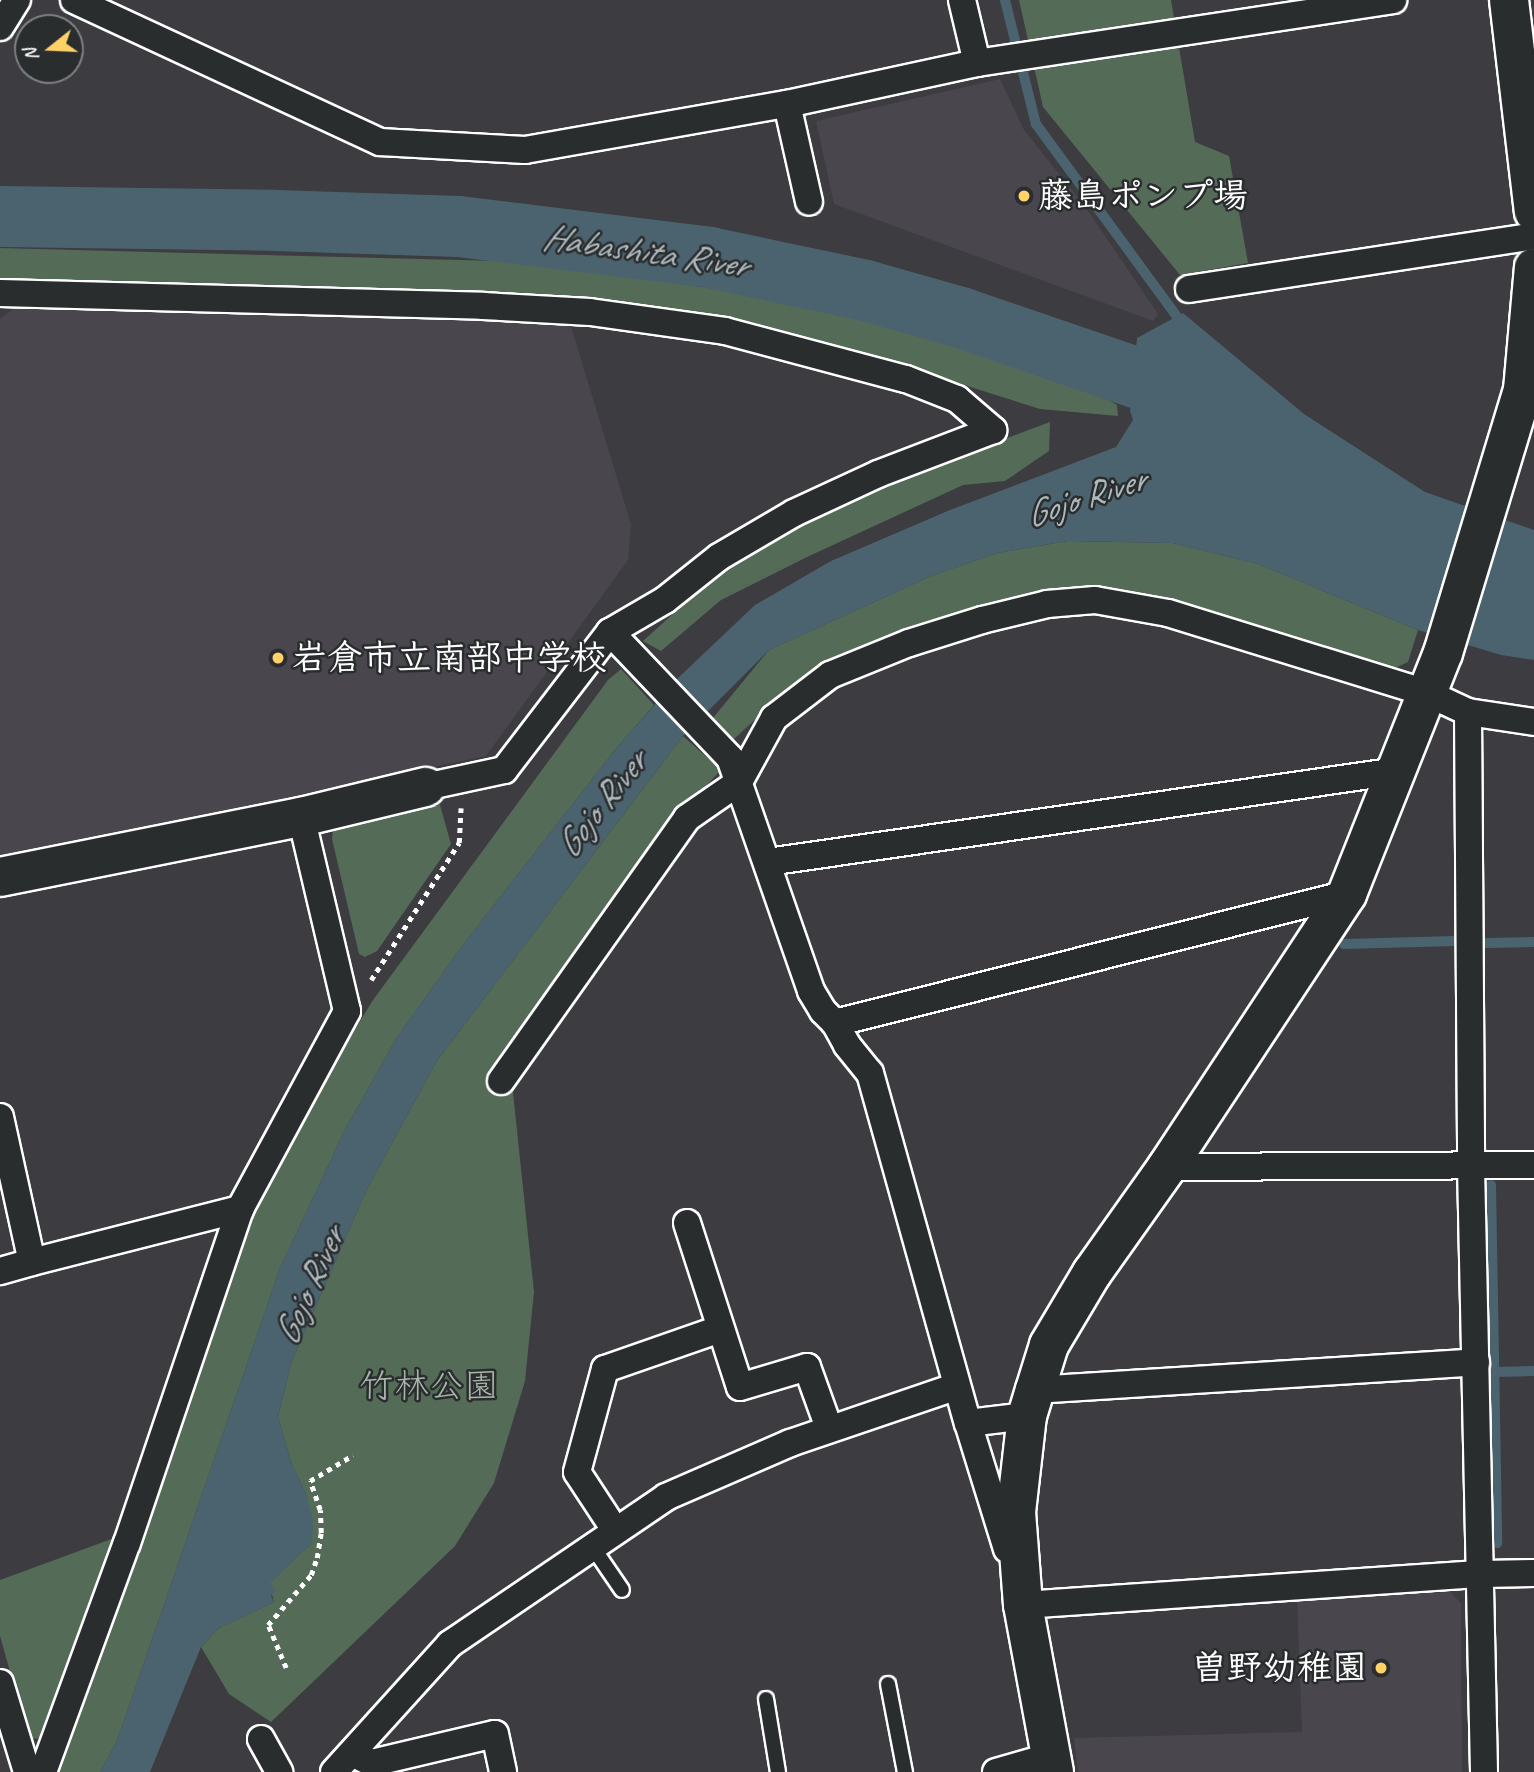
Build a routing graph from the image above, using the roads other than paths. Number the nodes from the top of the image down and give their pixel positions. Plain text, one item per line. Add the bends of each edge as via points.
1 (17, 0) edge
2 (74, 0) edge
3 (962, 0) edge
4 (1393, 0) edge
5 (1509, 0) edge
6 (0, 27) edge
7 (976, 63) junction
8 (787, 104) junction
9 (809, 202) dead end
10 (1534, 212) edge
11 (1534, 236) edge
12 (1534, 267) edge
13 (1189, 289) dead end
14 (0, 293) edge
15 (610, 632) junction
16 (1427, 693) junction
17 (1468, 712) junction
18 (1534, 722) edge
19 (735, 770) junction
20 (1397, 771) junction
21 (442, 783) joint
22 (301, 817) junction
23 (768, 862) junction
24 (0, 877) edge
25 (1347, 894) junction
26 (835, 1023) junction
27 (500, 1081) dead end
28 (0, 1117) edge
29 (1534, 1165) edge
30 (1471, 1166) junction
31 (1167, 1167) junction
32 (240, 1209) junction
33 (687, 1223) dead end
34 (32, 1262) junction
35 (0, 1271) edge
36 (720, 1329) junction
37 (1476, 1362) junction
38 (957, 1386) junction
39 (1031, 1403) junction
40 (968, 1423) junction
41 (829, 1428) junction
42 (615, 1530) junction
43 (592, 1546) junction
44 (1534, 1573) edge
45 (1482, 1574) junction
46 (622, 1590) dead end
47 (1023, 1601) junction
48 (888, 1684) dead end
49 (1, 1690) edge
50 (766, 1699) dead end
51 (261, 1739) dead end
52 (343, 1762) edge
53 (1053, 1764) edge
54 (27, 1772) edge
55 (43, 1772) edge
56 (279, 1772) edge
57 (503, 1772) edge
58 (778, 1772) edge
59 (905, 1772) edge
60 (996, 1772) edge
61 (1484, 1772) edge

1 - 6 street
2 - 8 street via 380,142 524,149
3 - 7 street
4 - 7 street
5 - 10 street
7 - 8 street
8 - 9 street
11 - 13 street
12 - 16 street via 1523,390
14 - 15 street via 483,306 617,316 725,331 906,379 957,399 993,430 878,474 794,513 719,557 665,600
15 - 19 street
15 - 21 street via 504,770
16 - 17 street
16 - 19 street via 1168,613 1095,600 1047,604 921,639 830,675 774,718
16 - 20 street
17 - 18 street
17 - 30 street
19 - 23 street
19 - 27 street via 687,818
20 - 23 street
20 - 25 street
21 - 22 street
22 - 24 street
22 - 32 street via 347,1011
23 - 26 street via 811,991
25 - 26 street
25 - 31 street
26 - 38 street via 870,1073
28 - 34 street
29 - 30 street
30 - 31 street
30 - 37 street
31 - 39 street via 1092,1273 1049,1345
32 - 34 street
32 - 55 street via 127,1543
33 - 36 street
34 - 35 street
36 - 41 street via 740,1387 807,1367
36 - 42 street via 605,1369 577,1472
37 - 39 street
37 - 45 street
38 - 40 street
38 - 41 street
39 - 40 street
39 - 47 street via 1016,1512
40 - 47 street
41 - 42 street via 666,1497
42 - 43 street
43 - 46 lane
43 - 52 street via 450,1644
44 - 45 street
45 - 47 street
45 - 61 street
47 - 53 street
48 - 59 lane
49 - 54 street
50 - 58 lane
51 - 56 street
52 - 57 street via 372,1763 495,1734
53 - 60 street

